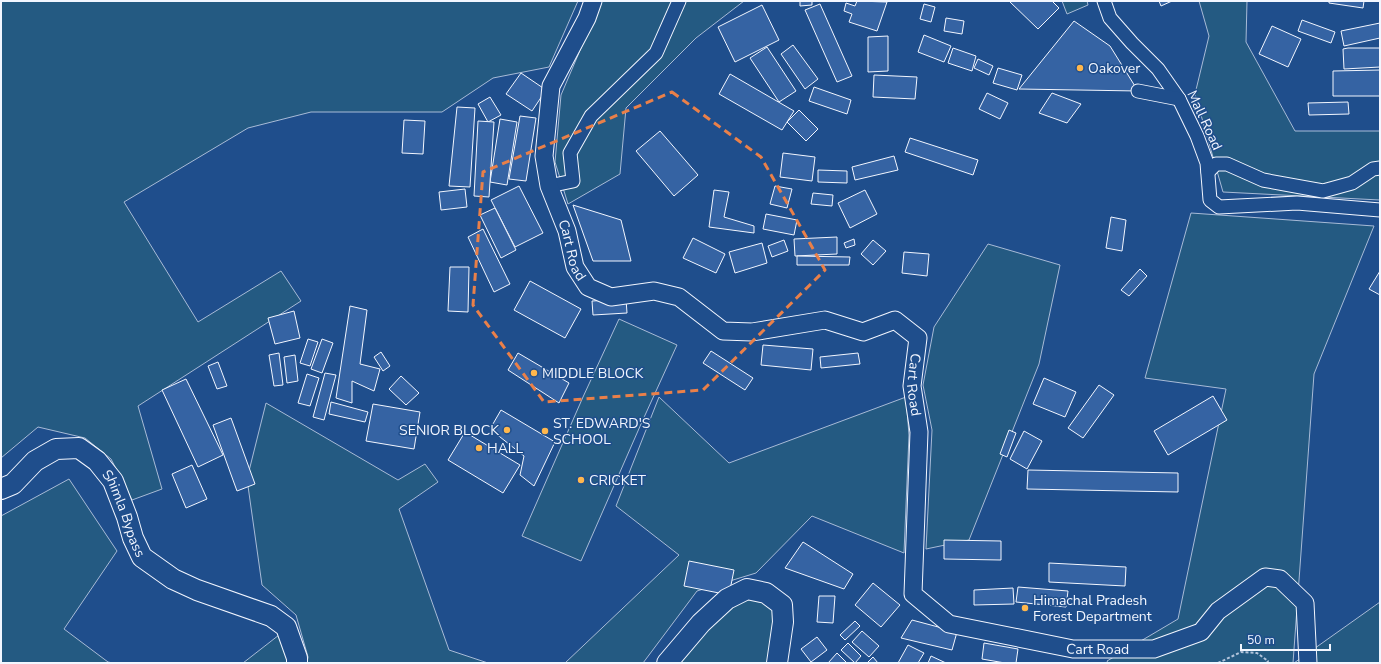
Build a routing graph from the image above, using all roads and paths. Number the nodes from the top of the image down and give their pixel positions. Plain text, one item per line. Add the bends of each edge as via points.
1 (593, 1) edge
2 (679, 1) edge
3 (1104, 1) edge
4 (1138, 91) dead end
5 (1180, 99) junction
6 (1380, 168) edge
7 (1208, 172) junction
8 (550, 186) junction
9 (1380, 210) edge
10 (1, 489) edge
11 (297, 663) edge
12 (667, 663) edge
13 (777, 663) edge
14 (1218, 663) edge
15 (1267, 663) edge
16 (1308, 663) edge

1 - 8 main road, Cart Road via 587,18 551,86 544,156
2 - 8 street via 656,53 591,116 570,153 573,181
3 - 5 street, Mall Road via 1110,18 1158,69
4 - 5 street
5 - 7 street, Mall Road via 1197,136
6 - 7 street via 1373,169 1352,183 1323,191 1264,180 1226,164 1216,164
7 - 9 street, Mall Road via 1210,200 1218,207 1297,202
8 - 16 main road, Cart Road via 567,231 575,267 588,287 594,290 611,297 654,291 679,297 723,331 752,332 826,320 863,332 895,320 918,338 912,386 919,432 913,594 949,624 1073,649 1154,649 1201,632 1218,611 1265,577 1280,579 1305,603
10 - 11 highway, Shimla Bypass via 13,484 35,460 56,449 79,448 97,461 113,481 142,557 173,579 197,590 271,616 286,627
12 - 13 highway via 701,622 727,599 747,589 766,593 782,605 783,622
14 - 15 path via 1241,652 1257,653 1268,661

